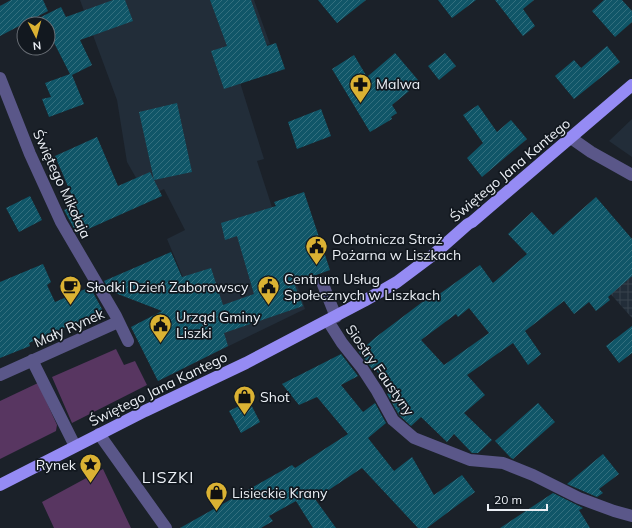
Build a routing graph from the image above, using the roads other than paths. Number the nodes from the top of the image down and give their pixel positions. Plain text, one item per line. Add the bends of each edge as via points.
1 (0, 78) edge
2 (632, 85) edge
3 (571, 138) junction
4 (632, 175) edge
5 (322, 282) dead end
6 (332, 319) junction
7 (118, 322) junction
8 (128, 341) dead end
9 (32, 360) junction
10 (0, 375) edge
11 (98, 434) junction
12 (75, 446) junction
13 (0, 485) edge
14 (632, 516) edge
15 (166, 528) edge

1 - 7 street, Świętego Mikołaja via 30,154 61,222
2 - 3 main road, Świętego Jana Kantego
3 - 4 street
3 - 6 main road, Świętego Jana Kantego via 433,255 390,286
5 - 6 street, Siostry Faustyny
6 - 11 main road, Świętego Jana Kantego
6 - 14 street, Siostry Faustyny via 393,420 414,438 470,460 504,463 579,498
7 - 8 street, Świętego Mikołaja
7 - 9 street, Mały Rynek
9 - 10 street, Mały Rynek
9 - 12 street, Mały Rynek
11 - 12 main road, Świętego Jana Kantego
11 - 15 street
12 - 13 main road, Świętego Jana Kantego

